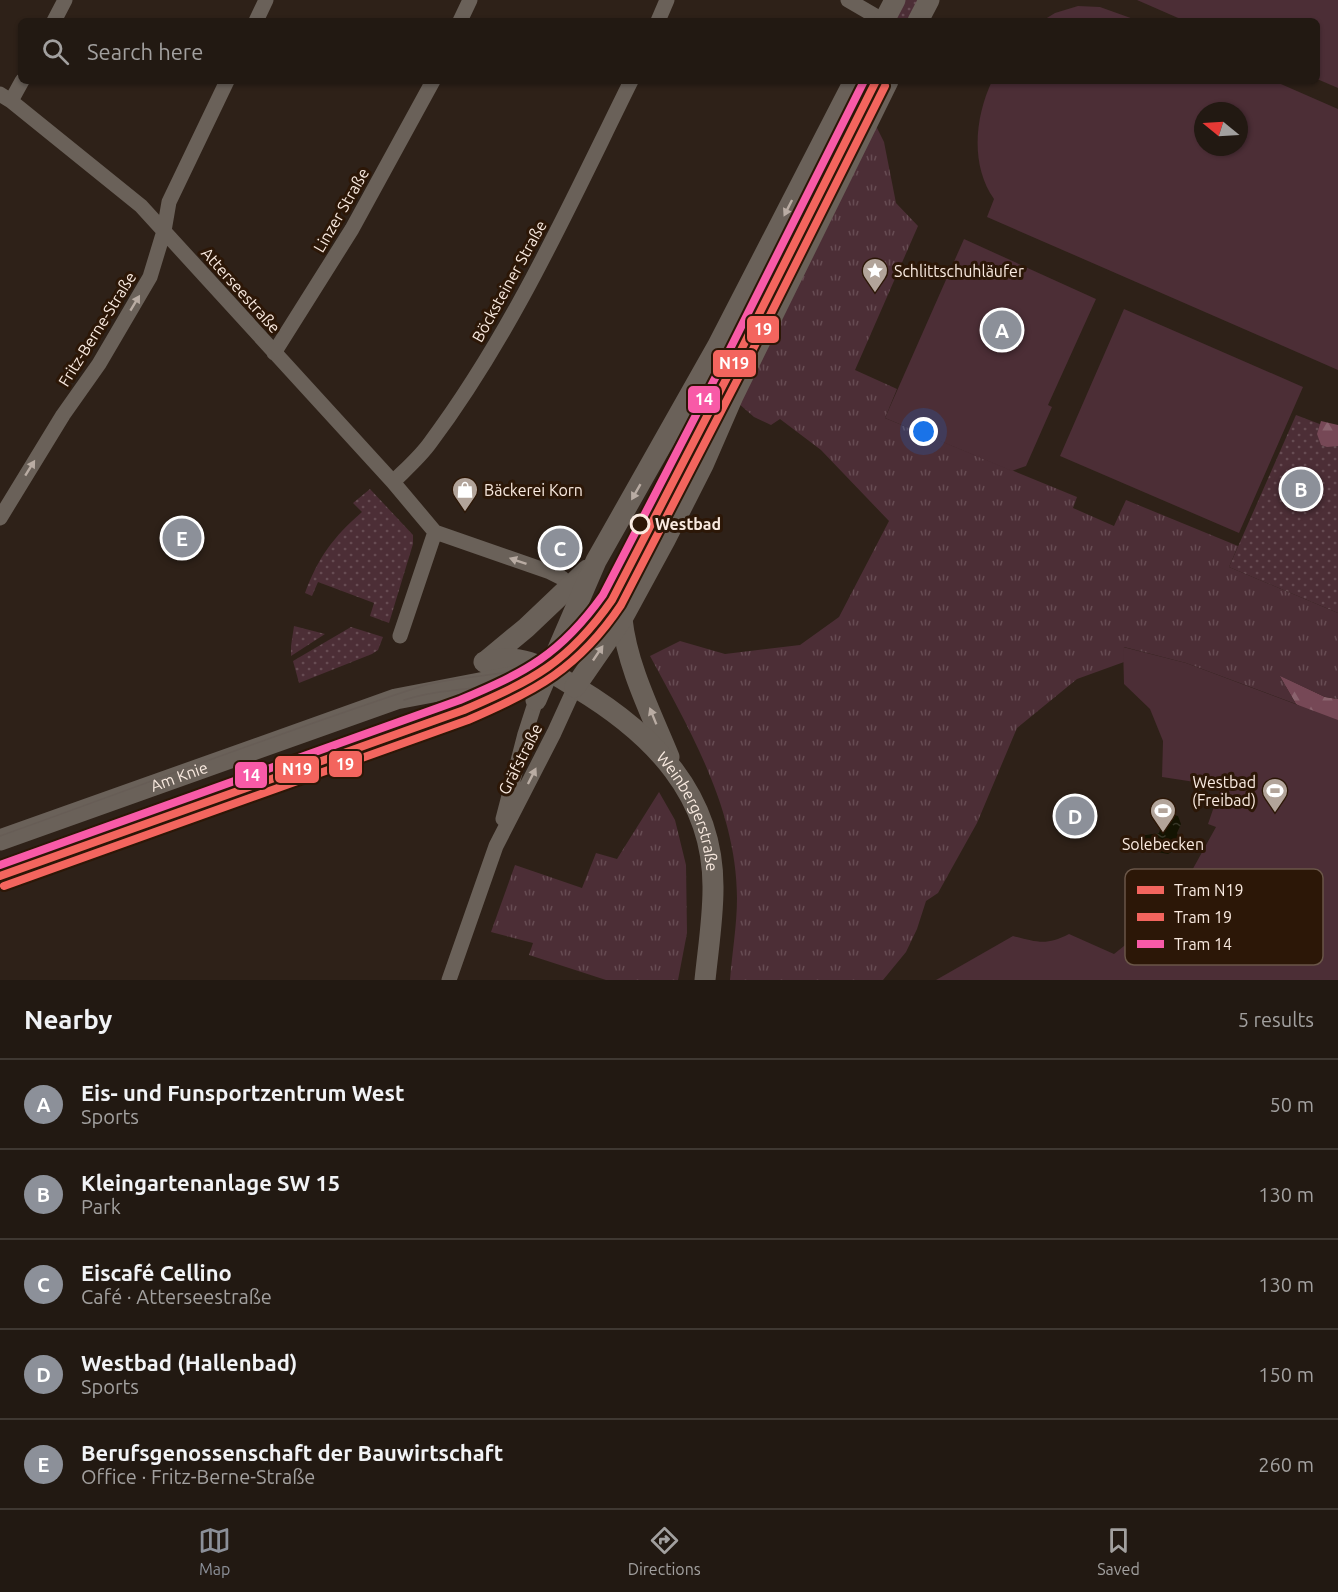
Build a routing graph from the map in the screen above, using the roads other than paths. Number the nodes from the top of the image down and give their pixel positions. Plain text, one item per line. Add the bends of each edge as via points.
1 (65, 0) edge
2 (266, 0) edge
3 (470, 0) edge
4 (667, 0) edge
5 (848, 0) edge
6 (895, 0) edge
7 (929, 0) edge
8 (56, 18) edge
9 (257, 18) edge
10 (461, 18) edge
11 (659, 18) edge
12 (879, 18) edge
13 (886, 18) edge
14 (920, 18) edge
15 (19, 84) edge
16 (226, 84) edge
17 (431, 84) edge
18 (630, 84) edge
19 (852, 84) edge
20 (887, 84) edge
21 (6, 98) edge
22 (164, 231) junction
23 (274, 354) junction
24 (393, 483) junction
25 (0, 518) edge
26 (435, 532) junction
27 (596, 561) junction
28 (570, 587) junction
29 (622, 619) junction
30 (400, 636) dead end
31 (484, 662) junction
32 (551, 662) junction
33 (575, 687) junction
34 (428, 693) junction
35 (536, 700) junction
36 (675, 770) junction
37 (0, 840) edge
38 (496, 846) junction
39 (449, 980) edge
40 (705, 980) edge

1 - 8 street
2 - 9 street
3 - 10 street
4 - 11 street
5 - 12 street
6 - 13 main road
7 - 14 main road
15 - 21 street
16 - 22 street, Fritz-Berne-Straße via 169,202
17 - 23 street, Linzer Straße via 352,229
18 - 24 street, Böcksteiner Straße via 494,348 429,445
19 -> 27 main road via 717,347
20 - 29 main road via 703,465
21 - 22 street, Atterseestraße via 141,206
22 - 23 street, Atterseestraße
25 -> 22 street, Fritz-Berne-Straße via 150,277
23 - 24 street, Atterseestraße
24 - 26 street, Atterseestraße
28 -> 26 street via 550,572
26 - 30 street
27 - 28 main road, Am Knie
27 - 32 main road
28 - 31 main road, Am Knie
33 -> 29 main road
36 -> 29 main road via 631,662
31 - 32 main road, Weinbergerstraße via 512,658 531,663
31 - 34 main road, Am Knie
32 - 33 main road, Weinbergerstraße
32 - 34 main road, Am Knie
32 - 35 main road
33 - 35 main road
33 - 36 main road, Weinbergerstraße via 638,730
38 -> 33 street, Gräfstraße
34 - 37 main road, Am Knie via 396,699
35 - 38 street, Gräfstraße
36 - 40 main road, Weinbergerstraße via 704,828 711,859 713,887
38 - 39 street, Gräfstraße

